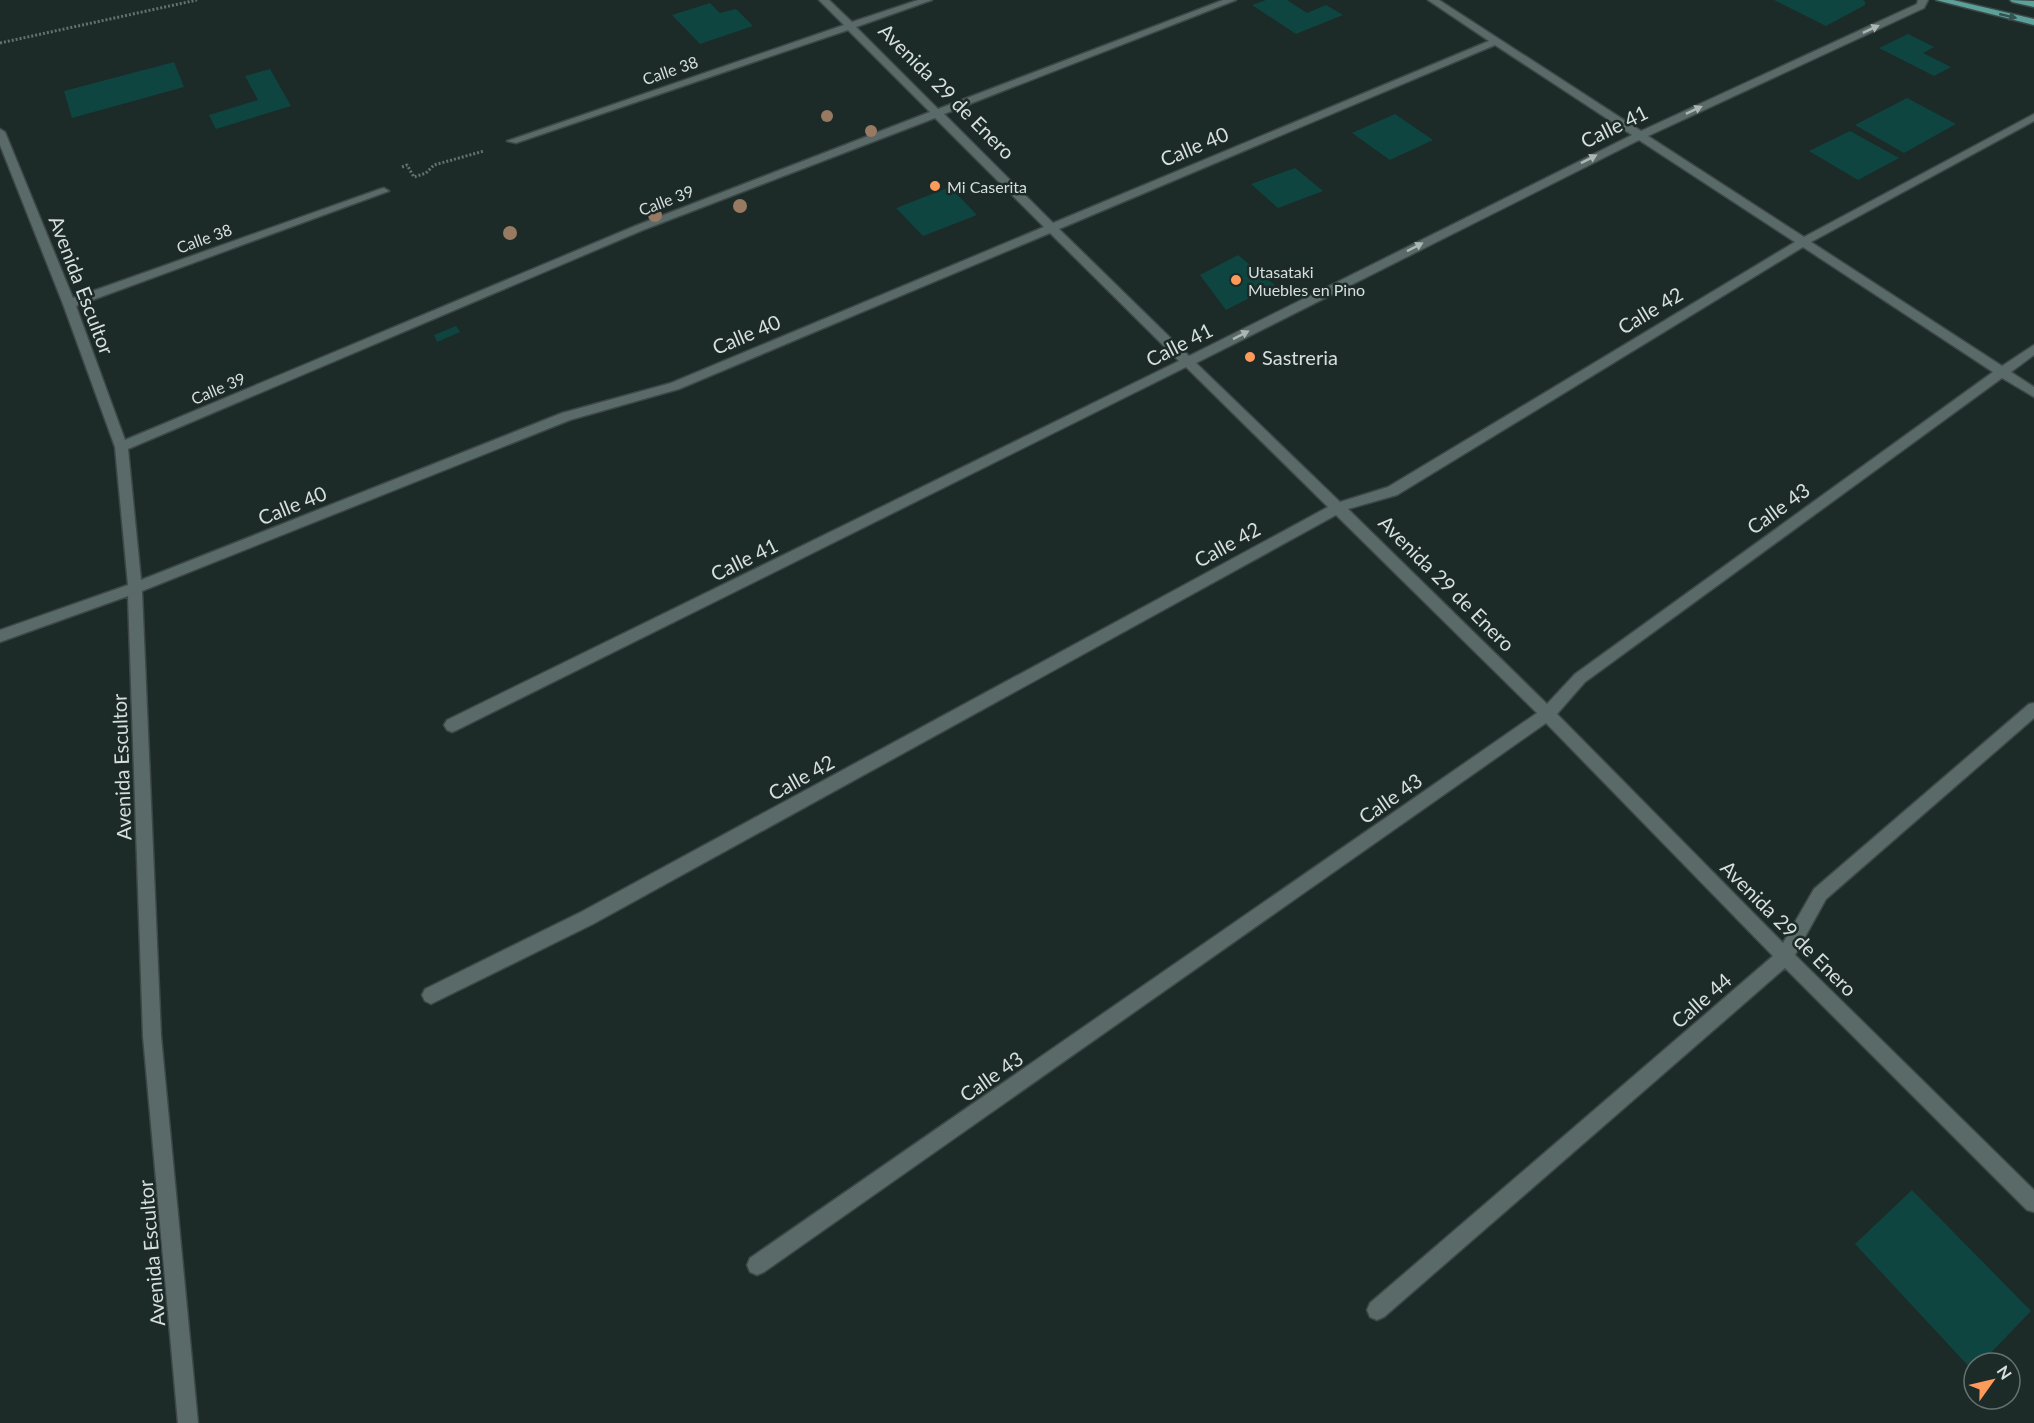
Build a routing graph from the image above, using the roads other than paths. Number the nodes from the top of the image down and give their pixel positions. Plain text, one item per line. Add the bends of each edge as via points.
1 (824, 0) edge
2 (927, 0) edge
3 (1231, 0) edge
4 (1433, 0) edge
5 (1923, 0) edge
6 (1941, 0) edge
7 (2015, 0) edge
8 (2034, 4) edge
9 (2034, 22) edge
10 (850, 26) junction
11 (1497, 42) junction
12 (937, 112) junction
13 (2034, 117) edge
14 (0, 132) edge
15 (1640, 135) junction
16 (512, 141) road end
17 (384, 191) dead end
18 (1050, 227) junction
19 (1803, 242) junction
20 (69, 304) junction
21 (2034, 350) edge
22 (1189, 361) junction
23 (2000, 372) junction
24 (2034, 393) edge
25 (120, 447) junction
26 (1339, 507) junction
27 (135, 588) junction
28 (0, 636) edge
29 (2034, 709) edge
30 (1547, 714) junction
31 (452, 725) dead end
32 (1785, 957) junction
33 (431, 995) dead end
34 (2034, 1203) edge
35 (757, 1265) dead end
36 (1377, 1310) dead end
37 (188, 1423) edge

1 - 10 street, Avenida 29 de Enero
2 - 10 street, Calle 38
3 - 12 street, Calle 39
4 - 11 street
15 -> 5 street, Calle 41 via 1921,6
6 -> 9 main road
7 - 8 main road
10 - 12 street, Avenida 29 de Enero
10 - 16 street, Calle 38
11 - 15 street
11 - 18 street, Calle 40
12 - 18 street, Avenida 29 de Enero
12 - 25 street, Calle 39 via 639,228
13 - 19 street, Calle 42
14 - 20 street, Avenida Escultor
15 - 19 street
22 -> 15 street, Calle 41
17 - 20 street, Calle 38
18 - 22 street, Avenida 29 de Enero
18 - 27 street, Calle 40 via 675,386 566,416
19 - 23 street
19 - 26 street, Calle 42 via 1392,491
20 - 25 street, Avenida Escultor
21 - 23 street, Calle 43
22 - 26 street, Avenida 29 de Enero
22 - 31 street, Calle 41
23 - 24 street
23 - 30 street, Calle 43 via 1581,678
25 - 27 street, Avenida Escultor
26 - 30 street, Avenida 29 de Enero
26 - 33 street, Calle 42 via 587,918
27 - 28 street, Calle 40
27 - 37 street, Avenida Escultor via 152,1036
29 - 32 street, Calle 44 via 1820,894
30 - 32 street, Avenida 29 de Enero
30 - 35 street, Calle 43
32 - 34 street, Avenida 29 de Enero
32 - 36 street, Calle 44

